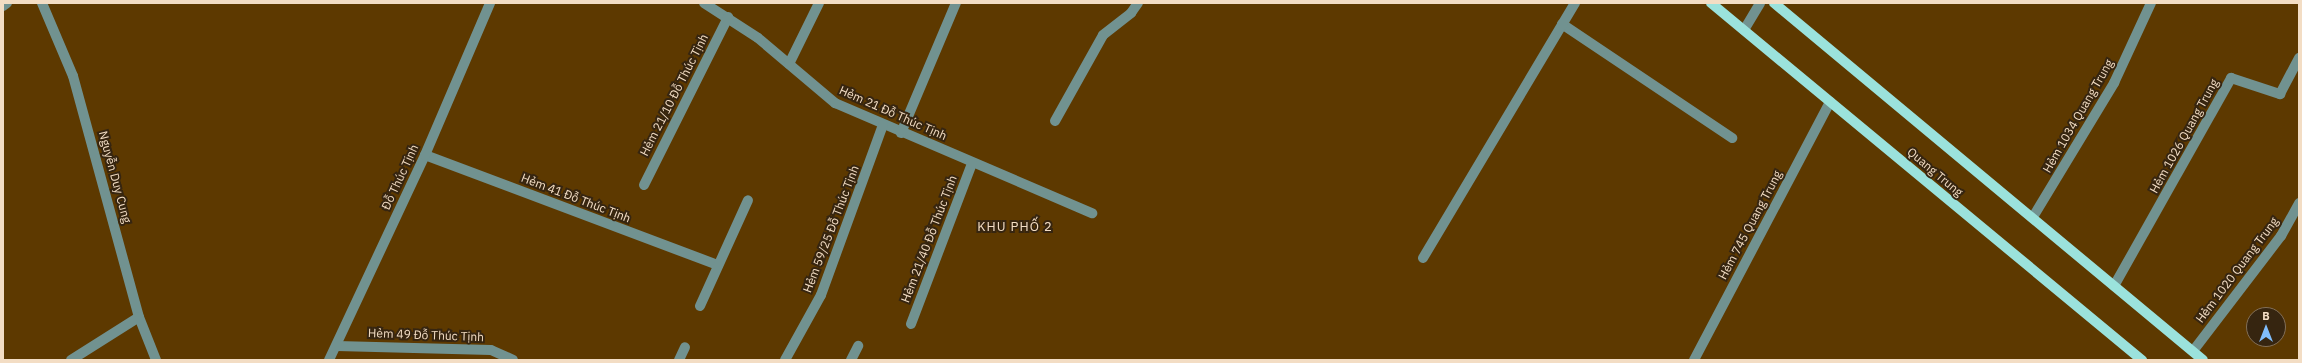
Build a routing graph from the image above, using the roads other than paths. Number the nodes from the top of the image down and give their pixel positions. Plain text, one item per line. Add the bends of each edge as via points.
1 (8, 3) edge
2 (42, 3) edge
3 (490, 3) edge
4 (704, 3) edge
5 (819, 3) edge
6 (956, 3) edge
7 (1138, 3) edge
8 (1575, 3) edge
9 (1711, 3) edge
10 (1760, 3) edge
11 (1774, 3) edge
12 (2151, 3) edge
13 (3, 6) edge
14 (728, 17) junction
15 (1562, 24) junction
16 (1744, 30) junction
17 (2299, 58) edge
18 (789, 64) junction
19 (1830, 102) junction
20 (1055, 121) dead end
21 (883, 125) junction
22 (901, 133) junction
23 (1732, 138) dead end
24 (425, 155) junction
25 (972, 163) junction
26 (644, 185) dead end
27 (748, 200) dead end
28 (2299, 203) edge
29 (1092, 213) dead end
30 (2033, 217) junction
31 (1423, 258) dead end
32 (718, 265) junction
33 (2114, 286) junction
34 (700, 306) dead end
35 (139, 317) junction
36 (911, 324) dead end
37 (337, 346) junction
38 (858, 346) dead end
39 (685, 347) dead end
40 (2193, 351) junction
41 (71, 360) edge
42 (156, 360) edge
43 (328, 360) edge
44 (513, 360) edge
45 (679, 360) edge
46 (785, 360) edge
47 (852, 360) edge
48 (1694, 360) edge
49 (2142, 360) edge
50 (2203, 360) edge

1 - 13 street
2 - 35 street, Nguyễn Duy Cung via 73,76
3 - 24 street, Đỗ Thúc Tịnh
4 - 14 street, Hẻm 21 Đỗ Thúc Tịnh
5 - 18 street
6 - 22 street
7 - 20 street via 1131,13 1102,35
8 - 15 street
9 - 16 main road, Quang Trung
10 - 16 street
11 - 30 main road
12 - 30 street, Hẻm 1034 Quang Trung via 2114,83
14 - 18 street, Hẻm 21 Đỗ Thúc Tịnh
14 - 26 street, Hẻm 21/10 Đỗ Thúc Tịnh
15 - 23 street
15 - 31 street
16 - 19 main road, Quang Trung
17 - 33 street, Hẻm 1026 Quang Trung via 2280,94 2231,78
18 - 21 street, Hẻm 21 Đỗ Thúc Tịnh via 835,103
19 - 48 street, Hẻm 745 Quang Trung
19 - 49 main road, Quang Trung
21 - 22 street, Hẻm 21 Đỗ Thúc Tịnh
21 - 46 street, Hẻm 59/25 Đỗ Thúc Tịnh via 821,295
22 - 25 street, Hẻm 21 Đỗ Thúc Tịnh
24 - 32 street, Hẻm 41 Đỗ Thúc Tịnh
24 - 37 street, Đỗ Thúc Tịnh
25 - 29 street, Hẻm 21 Đỗ Thúc Tịnh
25 - 36 street, Hẻm 21/40 Đỗ Thúc Tịnh
27 - 32 street
28 - 40 street, Hẻm 1020 Quang Trung via 2281,236
30 - 33 main road
32 - 34 street
33 - 40 main road
35 - 41 street
35 - 42 street, Nguyễn Duy Cung
37 - 43 street, Đỗ Thúc Tịnh
37 - 44 street, Hẻm 49 Đỗ Thúc Tịnh via 491,350
38 - 47 street
39 - 45 street
40 - 50 main road

